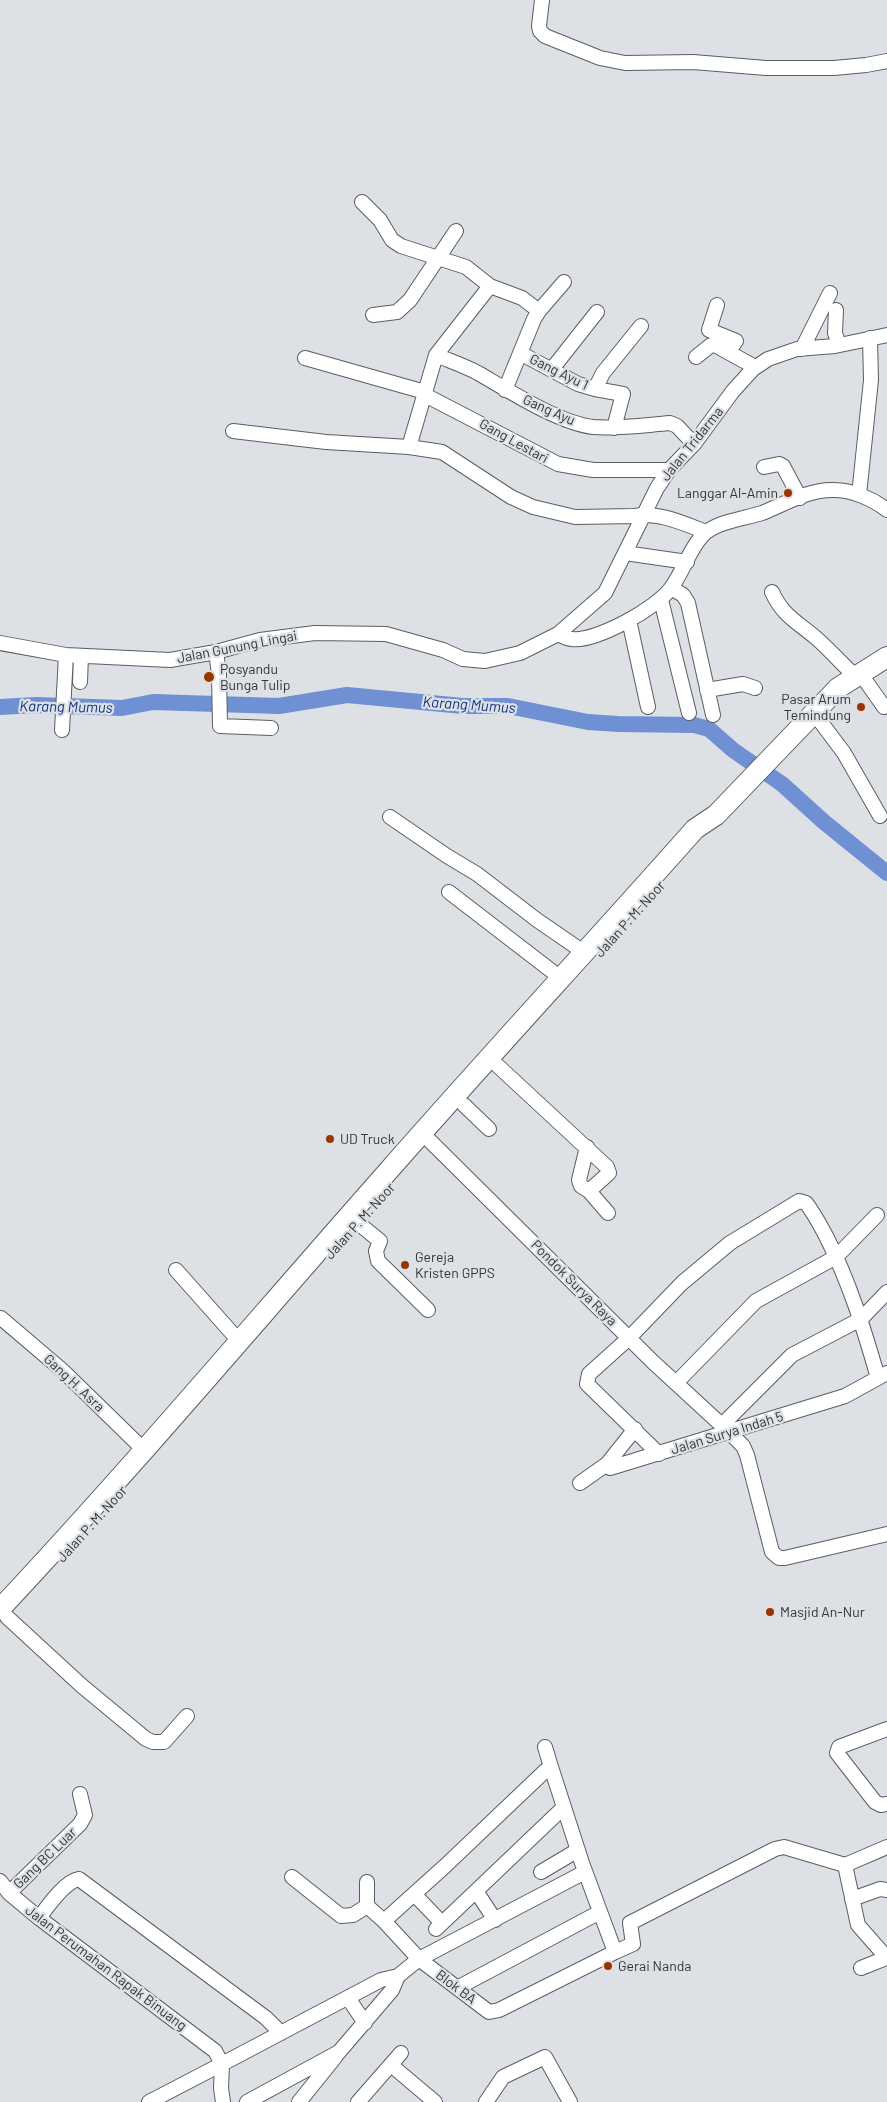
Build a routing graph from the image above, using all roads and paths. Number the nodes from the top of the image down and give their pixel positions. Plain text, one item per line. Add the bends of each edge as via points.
1 (542, 0) edge
2 (887, 61) edge
3 (362, 202) dead end
4 (456, 231) dead end
5 (438, 259) junction
6 (564, 282) dead end
7 (490, 286) junction
8 (830, 293) dead end
9 (717, 305) dead end
10 (836, 310) dead end
11 (539, 311) junction
12 (597, 312) dead end
13 (373, 315) dead end
14 (641, 326) dead end
15 (887, 335) edge
16 (870, 338) junction
17 (839, 345) junction
18 (802, 348) junction
19 (729, 351) junction
20 (520, 353) junction
21 (436, 355) junction
22 (696, 357) dead end
23 (305, 358) dead end
24 (756, 367) junction
25 (552, 369) junction
26 (595, 389) junction
27 (505, 390) junction
28 (425, 393) junction
29 (614, 428) junction
30 (233, 431) dead end
31 (694, 444) junction
32 (409, 447) junction
33 (764, 467) dead end
34 (668, 470) junction
35 (859, 495) junction
36 (800, 498) junction
37 (887, 510) edge
38 (644, 514) junction
39 (706, 532) junction
40 (625, 553) junction
41 (687, 562) junction
42 (671, 588) junction
43 (772, 592) dead end
44 (661, 600) junction
45 (629, 620) junction
46 (558, 634) junction
47 (0, 643) edge
48 (216, 652) junction
49 (66, 656) junction
50 (81, 656) junction
51 (887, 657) edge
52 (857, 675) junction
53 (80, 682) dead end
54 (755, 688) dead end
55 (707, 690) junction
56 (648, 707) dead end
57 (884, 707) dead end
58 (689, 713) dead end
59 (814, 713) junction
60 (713, 715) dead end
61 (62, 727) dead end
62 (271, 728) dead end
63 (716, 815) junction
64 (880, 816) dead end
65 (390, 817) dead end
66 (449, 892) dead end
67 (585, 953) junction
68 (563, 983) junction
69 (498, 1066) junction
70 (464, 1105) junction
71 (489, 1129) dead end
72 (426, 1138) junction
73 (587, 1147) junction
74 (589, 1191) junction
75 (608, 1213) dead end
76 (877, 1216) dead end
77 (358, 1223) junction
78 (836, 1257) junction
79 (176, 1270) dead end
80 (887, 1292) edge
81 (428, 1310) dead end
82 (1, 1318) dead end
83 (861, 1319) junction
84 (629, 1338) junction
85 (244, 1341) junction
86 (883, 1375) edge
87 (676, 1383) junction
88 (725, 1428) junction
89 (635, 1429) junction
90 (144, 1450) junction
91 (659, 1454) junction
92 (607, 1464) junction
93 (580, 1483) dead end
94 (887, 1534) edge
95 (19, 1597) junction
96 (2, 1617) edge
97 (187, 1716) dead end
98 (887, 1730) edge
99 (545, 1747) dead end
100 (552, 1767) junction
101 (80, 1794) dead end
102 (887, 1804) edge
103 (563, 1808) junction
104 (887, 1847) edge
105 (581, 1860) junction
106 (845, 1865) junction
107 (541, 1872) dead end
108 (292, 1877) dead end
109 (0, 1881) edge
110 (367, 1882) dead end
111 (887, 1890) edge
112 (9, 1893) junction
113 (414, 1894) junction
114 (852, 1899) junction
115 (367, 1906) junction
116 (486, 1907) junction
117 (600, 1912) junction
118 (39, 1918) junction
119 (384, 1921) junction
120 (615, 1952) junction
121 (414, 1953) junction
122 (887, 1958) edge
123 (861, 1968) dead end
124 (398, 1976) junction
125 (459, 1987) junction
126 (348, 1998) junction
127 (366, 2023) junction
128 (274, 2026) junction
129 (339, 2052) junction
130 (402, 2053) dead end
131 (219, 2058) junction
132 (391, 2065) junction
133 (363, 2100) edge
134 (149, 2102) edge
135 (223, 2102) edge
136 (247, 2102) edge
137 (299, 2102) edge
138 (435, 2102) edge
139 (486, 2102) edge
140 (570, 2102) edge

1 - 2 street via 539,26 546,36 600,58 625,63 693,62 766,68 866,66
3 - 5 street via 380,220 392,240
4 - 5 street
5 - 7 street via 466,267
5 - 13 street via 402,308 386,315
6 - 11 street
7 - 11 street via 522,298
7 - 21 street
8 - 18 street
9 - 19 street via 709,330 736,341
10 - 17 street via 835,333
11 - 20 street
12 - 25 street
14 - 26 street via 603,373
15 - 16 street, Jalan Tridarma
16 - 17 street, Jalan Tridarma
16 - 35 street via 871,380
17 - 18 street, Jalan Tridarma
18 - 24 street, Jalan Tridarma
19 - 22 street via 712,345
19 - 24 street
20 - 25 street, Gang Ayu 1
20 - 27 street
21 - 27 street, Gang Ayu via 477,372
21 - 28 street
23 - 28 street, Gang Lestari
24 - 31 street, Jalan Tridarma via 733,391
25 - 26 street, Gang Ayu 1 via 578,384
26 - 29 street, Gang Ayu 1 via 623,394
27 - 29 street, Gang Ayu via 572,422
28 - 32 street
28 - 34 street, Gang Lestari via 553,463 593,470
29 - 31 street, Gang Ayu via 674,424
30 - 32 street via 326,442
31 - 34 street, Jalan Tridarma
32 - 38 street via 442,452 511,497 533,507 575,517
33 - 36 street via 783,466
34 - 38 street, Jalan Tridarma
35 - 36 street via 833,490
35 - 37 street
36 - 39 street
38 - 39 street
38 - 40 street, Jalan Tridarma
39 - 41 street
40 - 41 street
40 - 46 street, Jalan Tridarma via 605,593
41 - 42 street
42 - 44 street
42 - 55 street via 688,603
43 - 52 street via 788,617
44 - 45 street
44 - 58 street
45 - 46 street via 573,643
45 - 56 street
46 - 48 street, Jalan Gunung Lingai via 520,653 485,660 464,658 386,634 316,633 260,640
47 - 49 street, Jalan Gunung Lingai
48 - 50 street, Jalan Gunung Lingai via 170,660
48 - 62 street via 219,724 222,727
49 - 50 street, Jalan Gunung Lingai
49 - 61 street
50 - 53 street
51 - 52 highway, Jalan P. M. Noor
52 - 57 street
52 - 59 highway, Jalan P. M. Noor via 838,688
54 - 55 street via 743,684
55 - 60 street
59 - 63 highway, Jalan P. M. Noor
59 - 64 street via 844,753
63 - 67 highway, Jalan P. M. Noor via 695,829
63 - 68 highway, Jalan P. M. Noor via 704,836
65 - 67 street via 478,874
66 - 68 street
67 - 68 highway, Jalan P. M. Noor
68 - 69 highway, Jalan P. M. Noor
68 - 72 highway, Jalan P. M. Noor
69 - 70 highway, Jalan P. M. Noor
69 - 73 street
70 - 71 street
70 - 72 highway, Jalan P. M. Noor
72 - 77 highway, Jalan P. M. Noor
72 - 84 street, Pondok Surya Raya
72 - 85 highway, Jalan P. M. Noor
73 - 74 street via 579,1180 581,1186
73 - 74 street via 608,1167 609,1172
74 - 75 street
76 - 78 street
77 - 81 street via 380,1240 376,1253 378,1262
77 - 85 highway, Jalan P. M. Noor
78 - 83 street
78 - 84 street via 812,1210 799,1201 730,1243 682,1283
78 - 87 street via 756,1301
79 - 85 street
80 - 83 street
82 - 90 street, Gang H. Asra via 62,1370
83 - 86 street
83 - 88 street via 792,1355
84 - 87 street, Pondok Surya Raya
84 - 89 street via 589,1374 587,1384
85 - 90 highway, Jalan P. M. Noor
85 - 95 highway, Jalan P. M. Noor via 63,1556
86 - 88 street, Jalan Surya Indah 5 via 845,1396
87 - 88 street, Pondok Surya Raya
88 - 91 street, Jalan Surya Indah 5
88 - 94 street, Pondok Surya Raya via 743,1446 747,1455 776,1557 785,1558
89 - 91 street
89 - 92 street
90 - 95 highway, Jalan P. M. Noor
91 - 92 street, Jalan Surya Indah 5 via 612,1468
92 - 93 street
95 - 96 highway, Jalan P. M. Noor
96 - 97 street via 146,1739 164,1742
98 - 102 street via 839,1747 837,1753 876,1802
99 - 100 street
100 - 103 street
100 - 113 street
101 - 112 street, Gang BC Luar via 85,1815 80,1824
103 - 105 street
103 - 116 street
104 - 106 street
105 - 107 street
105 - 116 street
105 - 117 street
106 - 114 street
106 - 120 street via 790,1848 775,1849 630,1923 634,1943
108 - 115 street via 341,1916 353,1915
109 - 112 street, Jalan Perumahan Rapak Binuang
110 - 115 street
111 - 114 street
112 - 118 street, Jalan Perumahan Rapak Binuang
113 - 116 street via 439,1926
113 - 119 street
114 - 122 street via 858,1925
115 - 119 street, Blok BA
116 - 121 street
117 - 120 street
117 - 125 street
118 - 128 street via 67,1885 79,1879
118 - 131 street, Jalan Perumahan Rapak Binuang
119 - 121 street, Blok BA
120 - 125 street, Blok BA via 494,2012 489,2012
121 - 124 street
121 - 125 street, Blok BA
122 - 123 street
124 - 126 street via 381,1980
124 - 127 street via 392,1990
126 - 127 street
126 - 128 street
127 - 129 street
128 - 131 street
129 - 136 street
129 - 137 street
130 - 132 street
131 - 134 street
131 - 135 street
132 - 133 street
132 - 138 street
139 - 140 street via 503,2077 545,2057

